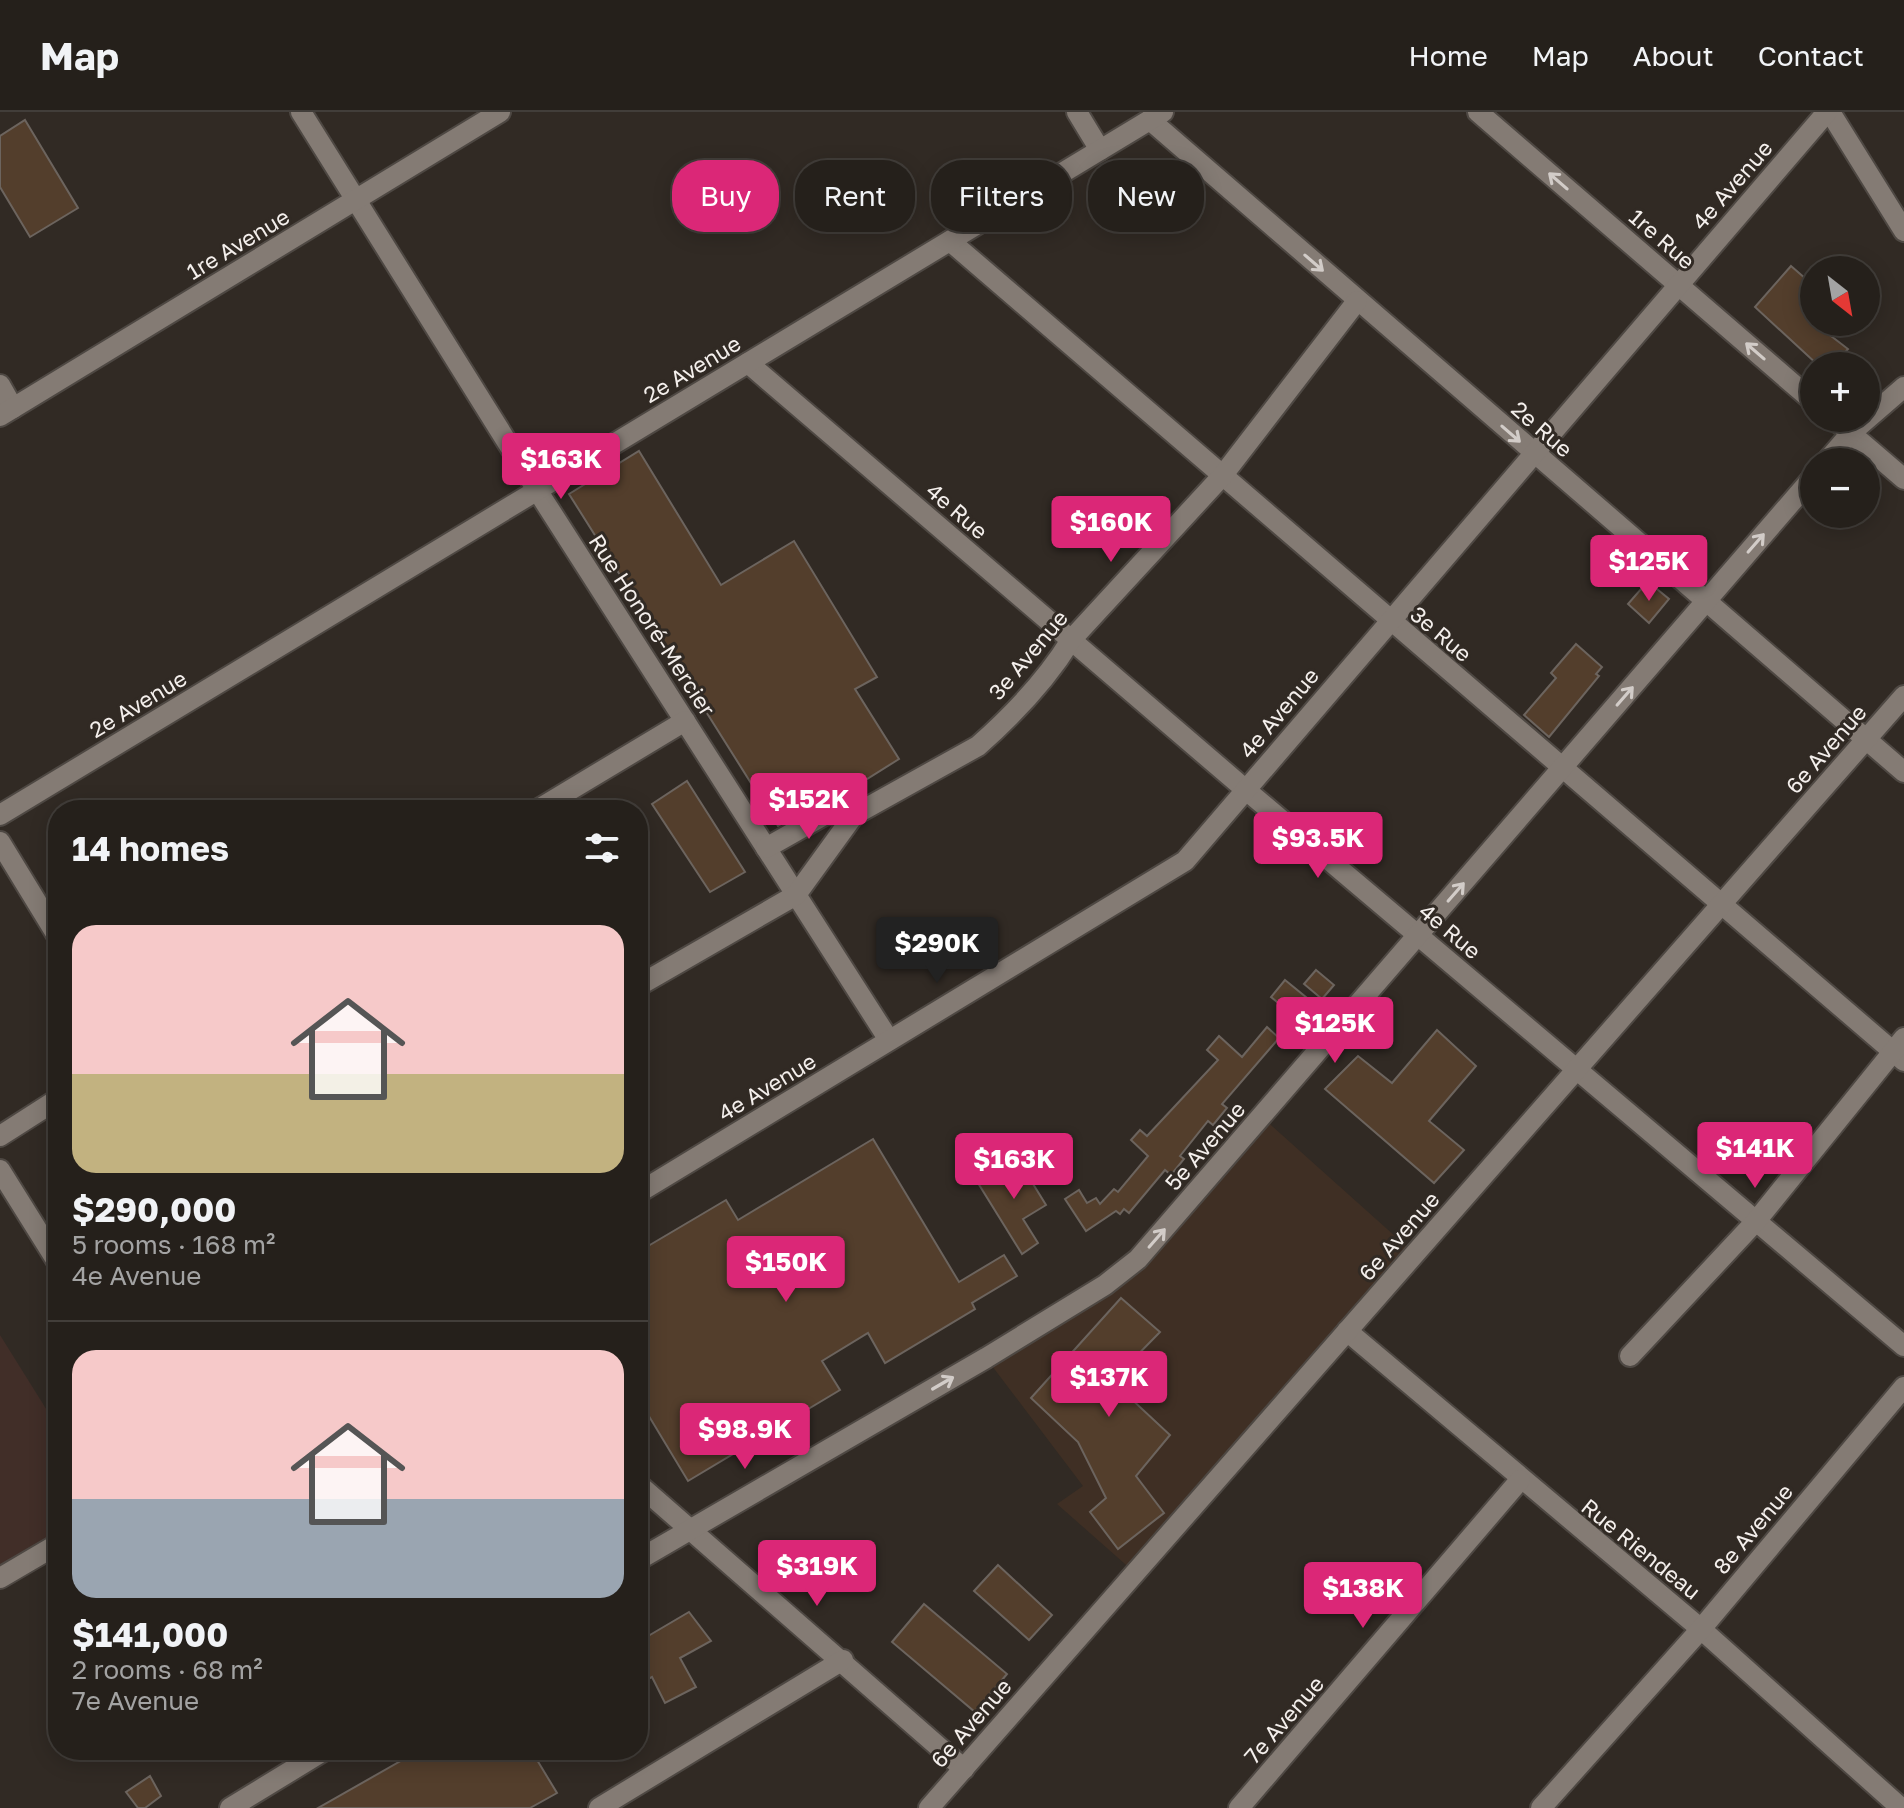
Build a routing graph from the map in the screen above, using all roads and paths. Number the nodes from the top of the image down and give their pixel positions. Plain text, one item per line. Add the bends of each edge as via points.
1 (301, 112) edge
2 (500, 112) edge
3 (1077, 112) edge
4 (1478, 112) edge
5 (1828, 112) edge
6 (1156, 116) edge
7 (1100, 150) junction
8 (356, 200) junction
9 (1904, 231) edge
10 (950, 241) junction
11 (1679, 286) junction
12 (1357, 301) junction
13 (748, 363) junction
14 (0, 385) edge
15 (1904, 387) edge
16 (1800, 390) edge
17 (7, 412) edge
18 (1851, 433) junction
19 (1838, 448) edge
20 (1533, 453) junction
21 (1223, 475) junction
22 (1904, 479) edge
23 (537, 490) junction
24 (1800, 492) edge
25 (1706, 602) junction
26 (1387, 620) junction
27 (1071, 640) junction
28 (1904, 696) edge
29 (685, 721) junction
30 (1866, 739) junction
31 (1563, 768) junction
32 (1904, 772) edge
33 (1246, 790) junction
34 (554, 800) edge
35 (0, 815) edge
36 (854, 815) junction
37 (0, 842) edge
38 (766, 848) junction
39 (796, 895) junction
40 (1721, 904) junction
41 (48, 921) edge
42 (1418, 936) junction
43 (648, 980) edge
44 (889, 1040) junction
45 (1900, 1050) edge
46 (1576, 1070) junction
47 (48, 1105) edge
48 (0, 1136) edge
49 (0, 1170) edge
50 (648, 1187) edge
51 (1757, 1220) junction
52 (48, 1247) edge
53 (1347, 1331) junction
54 (1904, 1346) edge
55 (1630, 1356) dead end
56 (1904, 1387) edge
57 (1520, 1480) junction
58 (648, 1492) edge
59 (691, 1528) junction
60 (48, 1550) edge
61 (648, 1554) edge
62 (0, 1578) edge
63 (1701, 1629) junction
64 (843, 1660) junction
65 (309, 1760) edge
66 (964, 1769) junction
67 (230, 1808) edge
68 (599, 1808) edge
69 (929, 1808) edge
70 (1239, 1808) edge
71 (1541, 1808) edge
72 (1901, 1808) edge

1 - 8 street, Rue Honoré-Mercier
2 - 8 street, 1re Avenue
3 - 7 street
11 -> 4 street, 1re Rue
5 - 9 street
5 - 11 street, 4e Avenue
6 - 7 street, 2e Avenue
6 -> 12 street, 2e Rue
7 - 10 street, 2e Avenue
8 - 17 street, 1re Avenue
8 - 23 street, Rue Honoré-Mercier
10 - 13 street, 2e Avenue
10 - 21 street, 3e Rue
16 -> 11 street, 1re Rue
11 - 20 street, 4e Avenue
12 -> 20 street, 2e Rue
12 - 21 street, 3e Avenue
13 - 23 street, 2e Avenue
13 - 27 street, 4e Rue
14 - 17 street
15 - 18 street
18 - 19 street
18 - 22 street
20 - 25 street, 2e Rue
20 - 26 street, 4e Avenue
21 - 26 street, 3e Rue
21 - 27 street, 3e Avenue
23 - 29 street, Rue Honoré-Mercier
23 - 35 street, 2e Avenue
25 -> 24 street, 5e Avenue
25 - 30 street, 2e Rue
31 -> 25 street, 5e Avenue
26 - 31 street, 3e Rue
26 - 33 street, 4e Avenue
27 - 33 street, 4e Rue
27 - 36 street, 3e Avenue via 1031,693 978,746
28 - 30 street, 6e Avenue
29 - 34 street
29 - 38 street, Rue Honoré-Mercier
30 - 32 street, 2e Rue
30 - 40 street, 6e Avenue
31 - 40 street, 3e Rue
42 -> 31 street, 5e Avenue
33 - 42 street, 4e Rue
33 - 44 street, 4e Avenue via 1185,861
36 - 38 street, 3e Avenue via 826,814
36 - 39 street, 3e Avenue
37 - 41 street
38 - 39 street, Rue Honoré-Mercier
39 - 43 street, 3e Avenue
39 - 44 street, Rue Honoré-Mercier
40 - 45 street, 3e Rue
40 - 46 street, 6e Avenue
42 - 46 street, 4e Rue
59 -> 42 street, 5e Avenue via 986,1358 1138,1259
44 - 50 street, 4e Avenue
45 - 51 street
46 - 51 street, 4e Rue
46 - 53 street, 6e Avenue
47 - 48 street
49 - 52 street
51 - 54 street, 4e Rue
51 - 55 street
53 - 57 street, Rue Riendeau
53 - 66 street, 6e Avenue
56 - 63 street, 8e Avenue
57 - 63 street, Rue Riendeau
57 - 70 street, 7e Avenue
58 - 59 street
59 - 61 street, 5e Avenue
59 - 64 street
60 - 62 street
63 - 71 street, 8e Avenue
63 - 72 street, Rue Riendeau
64 - 66 street
64 - 68 street
65 - 67 street
66 - 69 street, 6e Avenue

